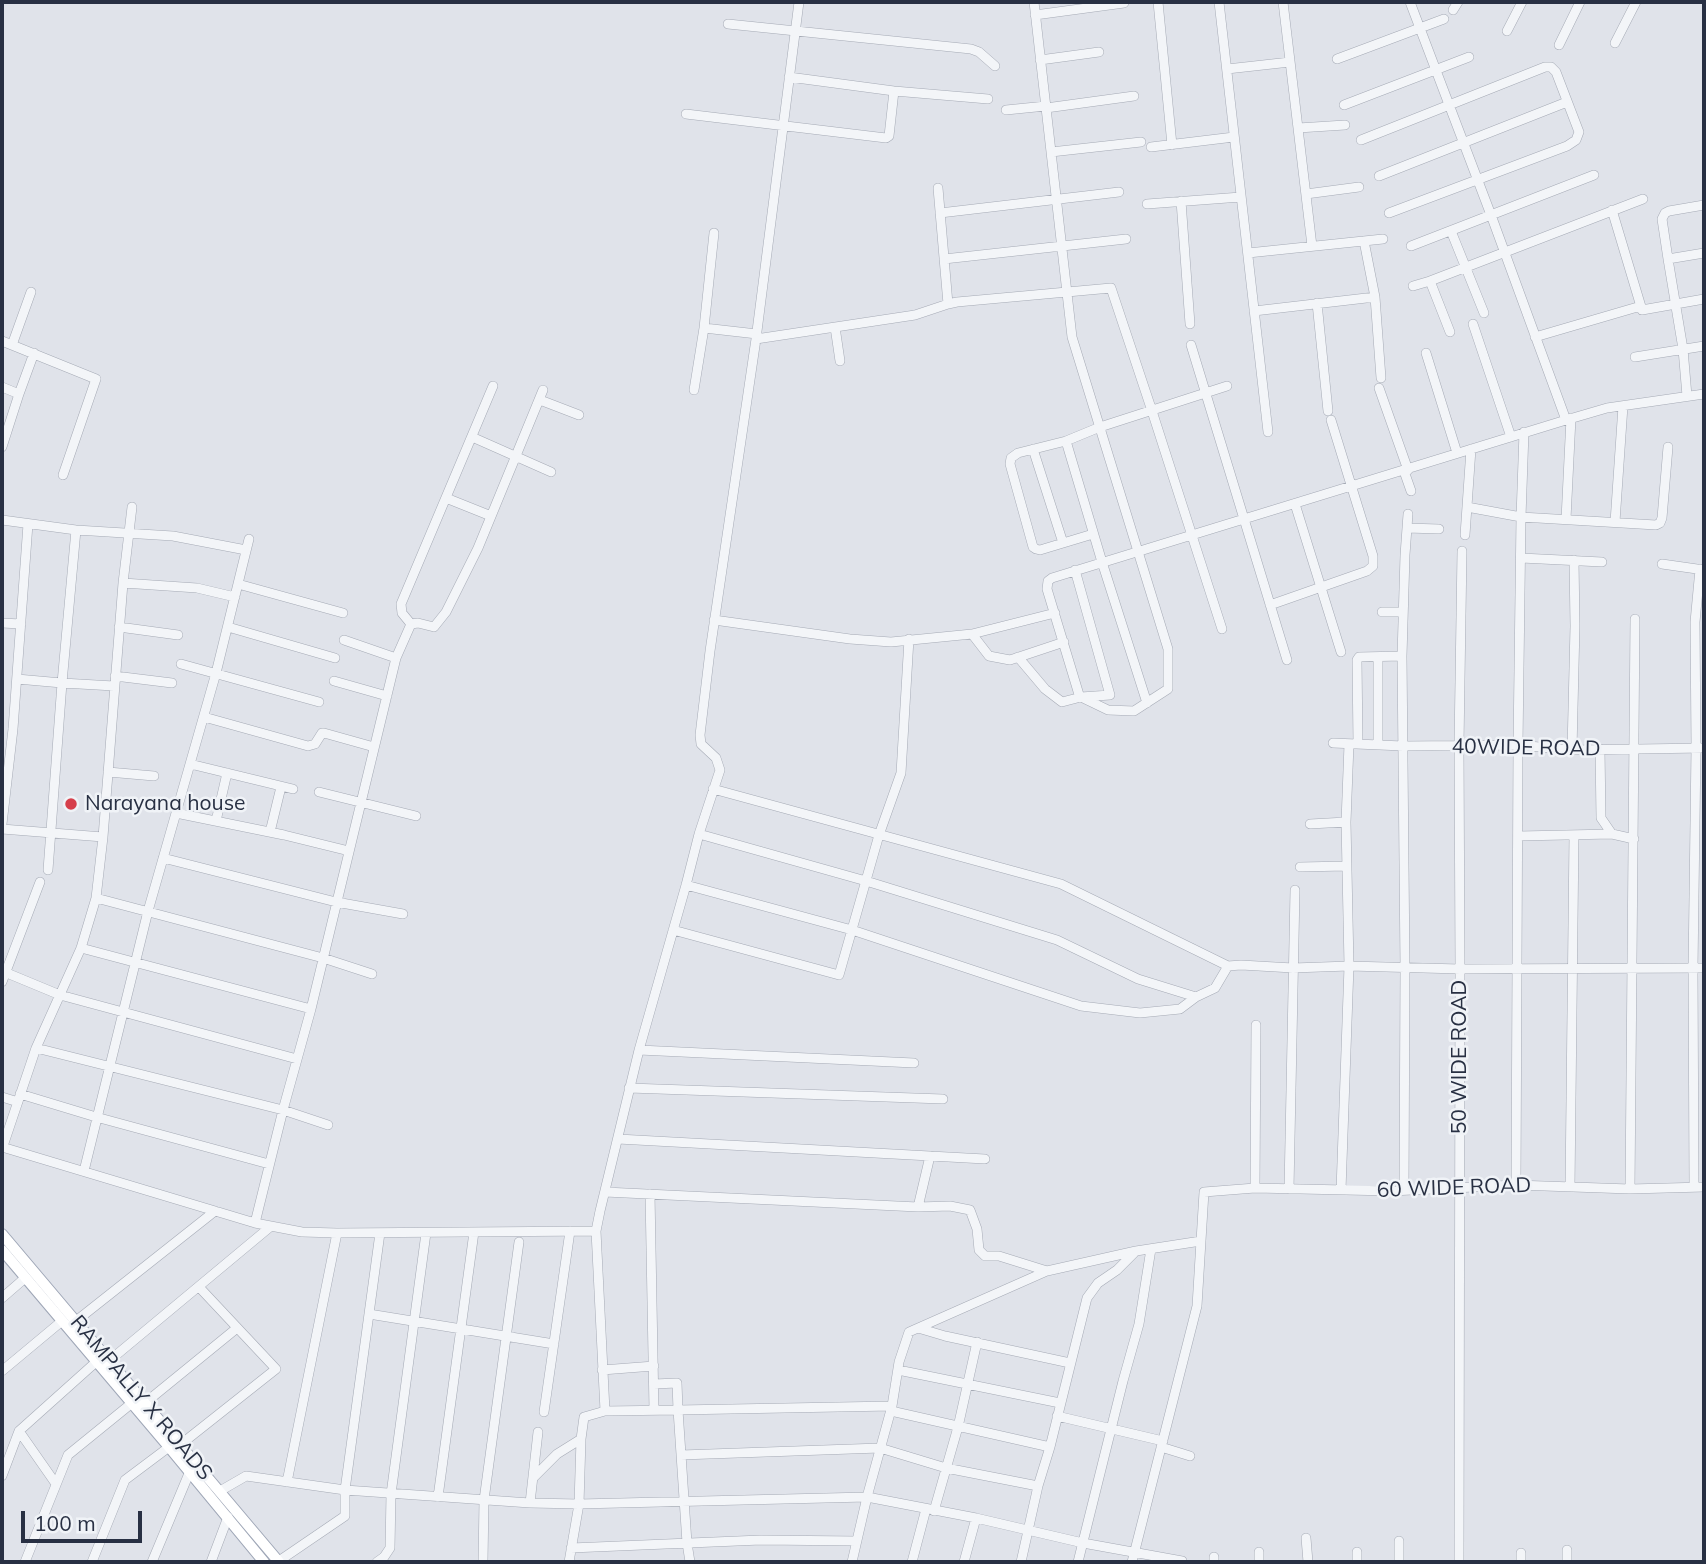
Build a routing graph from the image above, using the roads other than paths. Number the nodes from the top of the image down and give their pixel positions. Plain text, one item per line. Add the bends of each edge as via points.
1 (799, 2) edge
2 (1034, 2) edge
3 (1158, 2) edge
4 (1219, 2) edge
5 (1283, 2) edge
6 (1410, 2) edge
7 (1522, 2) edge
8 (1580, 2) edge
9 (1636, 2) edge
10 (1124, 3) edge
11 (1035, 15) junction
12 (1444, 19) dead end
13 (728, 24) dead end
14 (1421, 28) junction
15 (795, 31) junction
16 (1507, 31) dead end
17 (1615, 43) dead end
18 (1559, 45) dead end
19 (1099, 52) dead end
20 (1469, 57) dead end
21 (1040, 60) junction
22 (1337, 60) dead end
23 (1290, 62) junction
24 (995, 66) dead end
25 (1227, 69) junction
26 (1436, 69) junction
27 (789, 77) junction
28 (894, 91) junction
29 (1134, 96) dead end
30 (988, 99) dead end
31 (1567, 102) junction
32 (1345, 105) dead end
33 (1450, 106) junction
34 (1046, 107) junction
35 (1006, 110) dead end
36 (686, 114) dead end
37 (1345, 125) dead end
38 (783, 126) junction
39 (1298, 128) junction
40 (1234, 137) junction
41 (1361, 140) dead end
42 (1141, 142) dead end
43 (1464, 144) junction
44 (1172, 145) junction
45 (1151, 147) dead end
46 (1051, 152) junction
47 (1594, 175) dead end
48 (1379, 176) dead end
49 (1477, 180) junction
50 (1359, 187) dead end
51 (938, 188) dead end
52 (1119, 192) dead end
53 (1306, 194) junction
54 (1241, 197) junction
55 (1643, 199) dead end
56 (1056, 200) junction
57 (1181, 201) junction
58 (1147, 204) dead end
59 (1704, 205) edge
60 (1612, 210) junction
61 (940, 213) junction
62 (1389, 213) dead end
63 (1491, 215) junction
64 (1451, 231) junction
65 (714, 233) dead end
66 (1126, 239) dead end
67 (1383, 239) dead end
68 (1364, 241) junction
69 (1061, 246) junction
70 (1312, 246) junction
71 (1411, 246) dead end
72 (1504, 252) junction
73 (1248, 253) junction
74 (1704, 253) edge
75 (944, 259) junction
76 (1668, 259) junction
77 (1466, 267) junction
78 (1430, 281) junction
79 (1413, 286) dead end
80 (31, 292) dead end
81 (1066, 292) junction
82 (1375, 297) junction
83 (1704, 299) edge
84 (1317, 303) junction
85 (948, 304) junction
86 (1676, 304) junction
87 (1640, 306) junction
88 (1254, 311) junction
89 (1484, 313) dead end
90 (1190, 324) dead end
91 (1473, 324) dead end
92 (835, 327) junction
93 (704, 328) junction
94 (1450, 332) dead end
95 (757, 337) junction
96 (1535, 337) junction
97 (2, 341) edge
98 (12, 345) junction
99 (1191, 345) dead end
100 (1704, 346) edge
101 (1683, 349) junction
102 (34, 353) junction
103 (1426, 353) dead end
104 (1635, 357) dead end
105 (841, 362) dead end
106 (493, 386) dead end
107 (1227, 386) dead end
108 (2, 387) edge
109 (694, 390) dead end
110 (1206, 393) junction
111 (19, 394) junction
112 (1704, 394) edge
113 (1687, 396) junction
114 (1623, 406) junction
115 (1152, 411) junction
116 (579, 415) dead end
117 (1568, 419) junction
118 (1100, 427) junction
119 (5, 429) edge
120 (1268, 432) dead end
121 (1524, 432) junction
122 (1511, 437) junction
123 (472, 438) junction
124 (1066, 441) junction
125 (2, 447) edge
126 (1668, 447) dead end
127 (1032, 449) junction
128 (1471, 449) junction
129 (1457, 453) junction
130 (516, 457) junction
131 (1406, 470) junction
132 (551, 472) dead end
133 (63, 475) dead end
134 (1351, 486) junction
135 (1411, 491) dead end
136 (446, 498) junction
137 (1295, 504) junction
138 (132, 507) dead end
139 (1467, 507) junction
140 (1408, 514) dead end
141 (491, 516) junction
142 (1521, 517) junction
143 (1566, 519) junction
144 (2, 520) edge
145 (1244, 520) junction
146 (1615, 522) junction
147 (28, 524) junction
148 (1407, 528) junction
149 (1439, 528) dead end
150 (76, 530) junction
151 (129, 533) junction
152 (1093, 534) junction
153 (1192, 535) junction
154 (1465, 535) dead end
155 (249, 539) dead end
156 (1063, 543) junction
157 (246, 550) junction
158 (1462, 551) dead end
159 (1139, 552) junction
160 (1521, 558) junction
161 (1574, 560) junction
162 (1102, 562) junction
163 (1602, 562) dead end
164 (1662, 564) dead end
165 (1702, 569) edge
166 (1075, 570) junction
167 (123, 583) junction
168 (238, 584) junction
169 (1322, 587) junction
170 (235, 597) junction
171 (1270, 605) junction
172 (1382, 612) dead end
173 (1403, 612) junction
174 (344, 613) dead end
175 (1055, 613) junction
176 (1635, 618) dead end
177 (714, 620) junction
178 (2, 623) edge
179 (20, 624) junction
180 (411, 624) junction
181 (119, 627) junction
182 (228, 627) junction
183 (1222, 629) dead end
184 (972, 634) junction
185 (178, 635) dead end
186 (909, 639) junction
187 (344, 640) dead end
188 (1064, 642) junction
189 (1341, 652) dead end
190 (1402, 656) junction
191 (1018, 657) junction
192 (1378, 657) junction
193 (396, 658) junction
194 (335, 659) dead end
195 (1287, 660) dead end
196 (181, 664) dead end
197 (216, 673) junction
198 (17, 679) junction
199 (114, 681) junction
200 (334, 681) dead end
201 (172, 683) dead end
202 (62, 684) junction
203 (387, 696) junction
204 (1080, 698) junction
205 (318, 702) dead end
206 (1147, 703) junction
207 (204, 716) junction
208 (2, 728) edge
209 (13, 729) junction
210 (1333, 743) dead end
211 (1353, 744) junction
212 (1378, 745) junction
213 (1459, 745) junction
214 (1518, 745) junction
215 (1403, 746) junction
216 (374, 747) junction
217 (1700, 748) edge
218 (1634, 749) junction
219 (1572, 750) junction
220 (1600, 750) junction
221 (190, 764) junction
222 (108, 772) junction
223 (227, 773) junction
224 (154, 776) dead end
225 (281, 787) junction
226 (293, 789) dead end
227 (713, 789) junction
228 (319, 792) dead end
229 (361, 802) junction
230 (176, 813) junction
231 (416, 816) dead end
232 (216, 821) junction
233 (1346, 822) junction
234 (1310, 824) dead end
235 (2, 827) edge
236 (50, 832) junction
237 (270, 832) junction
238 (699, 834) junction
239 (1612, 834) junction
240 (879, 835) junction
241 (1574, 835) junction
242 (103, 836) junction
243 (1519, 836) junction
244 (1634, 839) junction
245 (349, 851) junction
246 (163, 858) junction
247 (1346, 866) junction
248 (1300, 867) dead end
249 (48, 870) dead end
250 (866, 881) junction
251 (40, 882) dead end
252 (686, 886) junction
253 (1296, 890) dead end
254 (96, 898) junction
255 (336, 902) junction
256 (148, 911) junction
257 (403, 914) dead end
258 (673, 930) junction
259 (852, 930) junction
260 (81, 948) junction
261 (323, 958) junction
262 (135, 961) junction
263 (1228, 966) junction
264 (1349, 966) junction
265 (1293, 968) junction
266 (1405, 968) junction
267 (1517, 968) junction
268 (1573, 968) junction
269 (1631, 968) junction
270 (1704, 968) edge
271 (1460, 969) junction
272 (1693, 969) junction
273 (4, 971) edge
274 (372, 974) dead end
275 (2, 982) edge
276 (61, 995) junction
277 (1196, 998) junction
278 (311, 1009) junction
279 (122, 1012) junction
280 (1256, 1025) dead end
281 (36, 1048) junction
282 (639, 1050) junction
283 (297, 1059) junction
284 (914, 1063) dead end
285 (108, 1066) junction
286 (629, 1088) junction
287 (2, 1097) edge
288 (19, 1098) junction
289 (943, 1099) dead end
290 (283, 1110) junction
291 (96, 1117) junction
292 (328, 1125) dead end
293 (618, 1139) junction
294 (2, 1147) edge
295 (930, 1156) junction
296 (985, 1159) dead end
297 (269, 1164) junction
298 (83, 1171) junction
299 (1516, 1185) junction
300 (1460, 1187) junction
301 (1570, 1187) junction
302 (1699, 1187) edge
303 (1255, 1188) junction
304 (1289, 1188) junction
305 (1630, 1189) junction
306 (1342, 1190) junction
307 (1404, 1190) junction
308 (605, 1192) junction
309 (650, 1194) junction
310 (918, 1207) junction
311 (215, 1211) junction
312 (255, 1223) junction
313 (270, 1227) junction
314 (570, 1231) junction
315 (596, 1231) junction
316 (474, 1232) junction
317 (337, 1233) junction
318 (380, 1233) junction
319 (426, 1233) junction
320 (2, 1234) edge
321 (1201, 1241) junction
322 (519, 1242) dead end
323 (1151, 1249) junction
324 (2, 1250) edge
325 (1136, 1251) junction
326 (1047, 1271) junction
327 (25, 1278) junction
328 (199, 1287) junction
329 (2, 1298) edge
330 (369, 1314) junction
331 (62, 1321) junction
332 (76, 1321) junction
333 (415, 1321) junction
334 (237, 1328) junction
335 (918, 1328) junction
336 (461, 1329) junction
337 (506, 1336) junction
338 (977, 1342) junction
339 (554, 1344) junction
340 (109, 1361) junction
341 (96, 1362) junction
342 (1070, 1363) junction
343 (654, 1366) junction
344 (602, 1370) junction
345 (898, 1370) junction
346 (2, 1371) edge
347 (654, 1384) junction
348 (967, 1384) junction
349 (131, 1403) junction
350 (145, 1403) junction
351 (1060, 1403) junction
352 (891, 1408) junction
353 (654, 1410) junction
354 (678, 1410) junction
355 (605, 1411) junction
356 (544, 1412) dead end
357 (1057, 1416) junction
358 (958, 1427) junction
359 (1111, 1429) junction
360 (19, 1432) junction
361 (538, 1432) dead end
362 (581, 1439) junction
363 (1162, 1444) junction
364 (175, 1446) junction
365 (1050, 1447) junction
366 (880, 1448) junction
367 (681, 1455) junction
368 (1190, 1456) dead end
369 (946, 1468) junction
370 (190, 1471) junction
371 (2, 1476) edge
372 (533, 1478) junction
373 (287, 1482) junction
374 (56, 1484) junction
375 (1038, 1486) junction
376 (345, 1490) junction
377 (220, 1491) junction
378 (391, 1494) junction
379 (438, 1497) junction
380 (867, 1497) junction
381 (484, 1500) junction
382 (685, 1501) junction
383 (530, 1503) junction
384 (579, 1504) junction
385 (930, 1510) junction
386 (228, 1517) junction
387 (976, 1518) junction
388 (1029, 1531) junction
389 (1306, 1538) dead end
390 (857, 1541) junction
391 (1399, 1541) dead end
392 (687, 1543) junction
393 (1083, 1543) junction
394 (571, 1548) junction
395 (1567, 1550) dead end
396 (1135, 1552) junction
397 (24, 1562) edge
398 (92, 1562) edge
399 (152, 1562) edge
400 (211, 1562) edge
401 (264, 1562) edge
402 (279, 1562) edge
403 (376, 1562) edge
404 (483, 1562) edge
405 (569, 1562) edge
406 (690, 1562) edge
407 (852, 1562) edge
408 (912, 1562) edge
409 (964, 1562) edge
410 (1021, 1562) edge
411 (1078, 1562) edge
412 (1132, 1562) edge
413 (1182, 1562) edge
414 (1308, 1562) edge
415 (1399, 1562) edge
416 (1459, 1562) edge
417 (1567, 1562) edge

1 - 15 street
2 - 11 street
3 - 44 street
4 - 25 street
5 - 23 street
6 - 14 street
7 - 16 street
8 - 18 street
9 - 17 street
10 - 11 street
11 - 21 street
12 - 14 street
13 - 15 street
14 - 22 street
14 - 26 street
15 - 24 street via 971,49
15 - 27 street
19 - 21 street
20 - 26 street
21 - 34 street
23 - 25 street
23 - 39 street
25 - 40 street
26 - 32 street
26 - 33 street
27 - 28 street
27 - 38 street
28 - 30 street
28 - 38 street via 888,137
29 - 34 street
31 - 33 street via 1556,72 1548,67
31 - 43 street
31 - 49 street via 1579,132 1576,140
33 - 41 street
33 - 43 street
34 - 35 street
34 - 46 street
36 - 38 street
37 - 39 street
38 - 95 street
39 - 53 street
40 - 44 street
40 - 54 street
42 - 46 street
43 - 48 street
43 - 49 street
44 - 45 street
46 - 56 street
47 - 63 street
49 - 62 street
49 - 63 street
50 - 53 street
51 - 61 street
52 - 56 street
53 - 70 street
54 - 57 street
54 - 73 street
55 - 60 street
56 - 61 street
56 - 69 street
57 - 58 street
57 - 90 street
59 - 76 street via 1665,213
60 - 72 street
60 - 87 street
61 - 75 street
63 - 64 street
63 - 72 street
64 - 71 street
64 - 77 street
65 - 93 street
66 - 69 street
67 - 68 street
68 - 70 street
68 - 82 street
69 - 75 street
69 - 81 street
70 - 73 street
72 - 77 street
72 - 96 street
73 - 88 street
74 - 76 street
75 - 85 street
76 - 86 street
77 - 78 street
77 - 89 street
78 - 79 street
78 - 94 street
80 - 98 street
81 - 85 street
81 - 115 street via 1111,288
81 - 118 street via 1072,337
82 - 84 street
82 - 131 street via 1380,383
83 - 86 street
84 - 88 street
84 - 134 street via 1330,415
85 - 92 street via 915,315
86 - 87 street via 1642,310
86 - 101 street
87 - 96 street
88 - 120 street
91 - 122 street
92 - 95 street
92 - 105 street
93 - 95 street
93 - 109 street
95 - 177 street
96 - 117 street
97 - 98 street
98 - 102 street
99 - 110 street
100 - 101 street
101 - 104 street
101 - 113 street
102 - 111 street
102 - 133 street via 96,379
103 - 129 street
106 - 123 street
107 - 110 street
108 - 111 street
110 - 115 street
110 - 145 street
111 - 119 street
112 - 113 street
113 - 114 street
114 - 117 street
114 - 146 street
115 - 118 street
115 - 153 street
116 - 130 street via 542,395
117 - 121 street
117 - 143 street
118 - 124 street
118 - 159 street
119 - 125 street
121 - 122 street
121 - 142 street
122 - 128 street
123 - 130 street
123 - 136 street
124 - 127 street
124 - 152 street
126 - 146 street via 1660,523
127 - 156 street
127 - 156 street via 1018,453 1010,464 1033,547 1040,550
128 - 129 street
128 - 139 street
129 - 131 street
130 - 132 street
130 - 141 street
131 - 134 street
131 - 135 street
134 - 137 street
134 - 169 street via 1373,566
136 - 141 street
136 - 180 street via 401,604 401,612
137 - 145 street
137 - 169 street
138 - 151 street
139 - 142 street
139 - 154 street
140 - 148 street
141 - 180 street via 442,618 434,627
142 - 143 street
142 - 160 street
143 - 146 street
144 - 147 street
145 - 153 street
145 - 171 street
147 - 150 street
147 - 179 street
148 - 149 street
148 - 173 street
150 - 151 street
150 - 202 street
151 - 157 street
151 - 167 street
152 - 156 street
152 - 162 street
153 - 159 street
153 - 183 street
155 - 157 street
157 - 168 street
158 - 213 street, 50 WIDE ROAD
159 - 162 street
159 - 206 street via 1168,649 1168,689
160 - 161 street
160 - 214 street
161 - 163 street
161 - 219 street
162 - 166 street
162 - 206 street
164 - 165 street
165 - 217 street via 1695,622
166 - 175 street via 1048,581
166 - 204 street via 1110,695
167 - 170 street via 197,588
167 - 181 street
168 - 170 street
168 - 174 street
169 - 171 street
169 - 189 street
170 - 182 street
171 - 195 street
172 - 173 street
173 - 190 street
175 - 184 street
175 - 188 street
176 - 218 street
177 - 186 street via 850,639
177 - 227 street via 700,735 701,744 716,758 720,770
178 - 179 street
179 - 198 street
180 - 193 street
181 - 185 street
181 - 199 street
182 - 194 street
182 - 197 street
184 - 186 street
184 - 191 street via 989,656
186 - 240 street via 901,773
187 - 193 street
188 - 191 street
188 - 204 street
190 - 192 street
190 - 215 street
191 - 204 street via 1062,702
192 - 211 street via 1357,660
192 - 212 street
193 - 203 street
196 - 197 street
197 - 205 street
197 - 207 street
198 - 202 street
198 - 209 street
199 - 201 street
199 - 202 street
199 - 222 street
200 - 203 street
202 - 236 street
203 - 216 street
204 - 206 street via 1108,710 1134,711
207 - 216 street via 308,746 324,733
207 - 221 street
208 - 209 street
209 - 235 street
210 - 211 street, 40WIDE ROAD
211 - 212 street, 40WIDE ROAD
211 - 233 street
212 - 215 street, 40WIDE ROAD
213 - 214 street, 40WIDE ROAD
213 - 215 street, 40WIDE ROAD
213 - 271 street, 50 WIDE ROAD
214 - 219 street, 40WIDE ROAD
214 - 243 street
215 - 266 street
216 - 229 street
217 - 218 street, 40WIDE ROAD
217 - 272 street
218 - 220 street, 40WIDE ROAD
218 - 244 street
219 - 220 street, 40WIDE ROAD
220 - 239 street via 1601,818
221 - 223 street
221 - 230 street
222 - 224 street
222 - 242 street
223 - 225 street
223 - 232 street
225 - 226 street
225 - 237 street
227 - 238 street
227 - 240 street
228 - 229 street
229 - 231 street
229 - 245 street
230 - 232 street
230 - 246 street
232 - 237 street
233 - 234 street
233 - 247 street
235 - 236 street
236 - 242 street
236 - 249 street
237 - 245 street
238 - 250 street
238 - 252 street
239 - 241 street
239 - 244 street
240 - 250 street
240 - 263 street via 1062,884
241 - 243 street
241 - 268 street
242 - 254 street
243 - 267 street
244 - 269 street
245 - 255 street
246 - 255 street
246 - 256 street
247 - 248 street
247 - 264 street
250 - 259 street
250 - 277 street via 1057,940 1138,979
251 - 273 street
252 - 258 street
252 - 259 street
253 - 265 street
254 - 256 street
254 - 260 street
255 - 257 street
255 - 261 street
256 - 261 street
256 - 262 street
258 - 259 street via 839,975
258 - 282 street
259 - 277 street via 1081,1006 1140,1013 1180,1009
260 - 262 street
260 - 276 street
261 - 274 street
261 - 278 street
262 - 278 street
262 - 279 street
263 - 265 street
263 - 277 street via 1215,988
264 - 265 street
264 - 266 street
264 - 306 street
265 - 304 street
266 - 271 street
266 - 307 street
267 - 268 street
267 - 271 street
267 - 299 street
268 - 269 street
268 - 301 street
269 - 272 street
269 - 305 street
270 - 272 street
271 - 300 street, 50 WIDE ROAD
272 - 302 street
273 - 275 street
273 - 276 street
276 - 279 street
276 - 281 street
278 - 283 street
279 - 283 street
279 - 285 street
280 - 303 street
281 - 285 street
281 - 288 street
282 - 284 street
282 - 286 street
283 - 290 street
285 - 290 street
285 - 291 street
286 - 289 street
286 - 293 street
287 - 288 street
288 - 291 street
288 - 294 street
290 - 292 street
290 - 297 street
291 - 297 street
291 - 298 street
293 - 295 street
293 - 308 street
294 - 298 street
295 - 296 street
295 - 310 street
297 - 312 street
298 - 311 street
299 - 300 street, 60 WIDE ROAD
299 - 301 street, 60 WIDE ROAD
300 - 307 street, 60 WIDE ROAD
300 - 416 street, 50 WIDE ROAD
301 - 305 street, 60 WIDE ROAD
302 - 305 street, 60 WIDE ROAD
303 - 304 street, 60 WIDE ROAD
303 - 321 street, 60 WIDE ROAD via 1203,1192
304 - 306 street, 60 WIDE ROAD
306 - 307 street, 60 WIDE ROAD
308 - 309 street
308 - 315 street
309 - 310 street
309 - 343 street
310 - 326 street via 970,1210 979,1250 985,1256
311 - 312 street
311 - 332 street
312 - 313 street
313 - 317 street
313 - 328 street
314 - 315 street
314 - 316 street
314 - 339 street
315 - 344 street
316 - 319 street
316 - 336 street
317 - 318 street
317 - 373 street
318 - 319 street
318 - 330 street
319 - 333 street
320 - 332 main road, RAMPALLY X ROADS
321 - 323 street
321 - 363 street via 1197,1306
322 - 337 street
323 - 325 street
323 - 359 street via 1139,1324
324 - 327 main road
325 - 326 street
325 - 342 street via 1087,1298
326 - 335 street
327 - 329 street
327 - 331 main road
328 - 334 street
328 - 340 street
330 - 333 street
330 - 376 street
331 - 341 main road
331 - 346 street
332 - 340 main road, RAMPALLY X ROADS
333 - 336 street
333 - 378 street
334 - 350 street
334 - 364 street via 276,1369
335 - 338 street
335 - 345 street via 909,1332
336 - 337 street
336 - 379 street
337 - 339 street
337 - 381 street
338 - 342 street
338 - 348 street
339 - 356 street
340 - 350 main road, RAMPALLY X ROADS
341 - 349 main road
341 - 360 street
342 - 351 street
343 - 344 street
343 - 347 street
344 - 355 street
345 - 348 street
345 - 352 street
347 - 353 street
347 - 354 street via 677,1383
348 - 351 street
348 - 358 street
349 - 364 main road
349 - 374 street via 68,1455
350 - 364 main road, RAMPALLY X ROADS
351 - 357 street
352 - 354 street
352 - 358 street
352 - 366 street
353 - 354 street
353 - 355 street
354 - 367 street
355 - 362 street via 584,1417
357 - 359 street
357 - 365 street
358 - 365 street
358 - 369 street
359 - 363 street
359 - 393 street
360 - 371 street
360 - 374 street
361 - 372 street
362 - 372 street
362 - 384 street
363 - 368 street
363 - 396 street
364 - 370 main road
364 - 377 main road, RAMPALLY X ROADS
364 - 398 street via 125,1480
365 - 375 street
366 - 367 street
366 - 369 street
366 - 380 street
367 - 382 street
369 - 375 street
369 - 385 street
370 - 386 main road
370 - 399 street
372 - 383 street
373 - 376 street
373 - 377 street via 246,1476
374 - 397 street
375 - 388 street
376 - 378 street
376 - 402 street via 345,1516
377 - 402 main road, RAMPALLY X ROADS
378 - 379 street
378 - 403 street via 390,1548
379 - 381 street
380 - 382 street
380 - 385 street
380 - 390 street
381 - 383 street
381 - 404 street
382 - 384 street
382 - 392 street
383 - 384 street
384 - 394 street
385 - 387 street
385 - 408 street
386 - 400 street
386 - 401 main road
387 - 388 street
387 - 409 street
388 - 393 street
388 - 410 street
389 - 414 street
390 - 392 street
390 - 407 street
391 - 415 street
392 - 394 street
392 - 406 street
393 - 396 street
393 - 411 street
394 - 405 street
395 - 417 street
396 - 412 street
396 - 413 street

